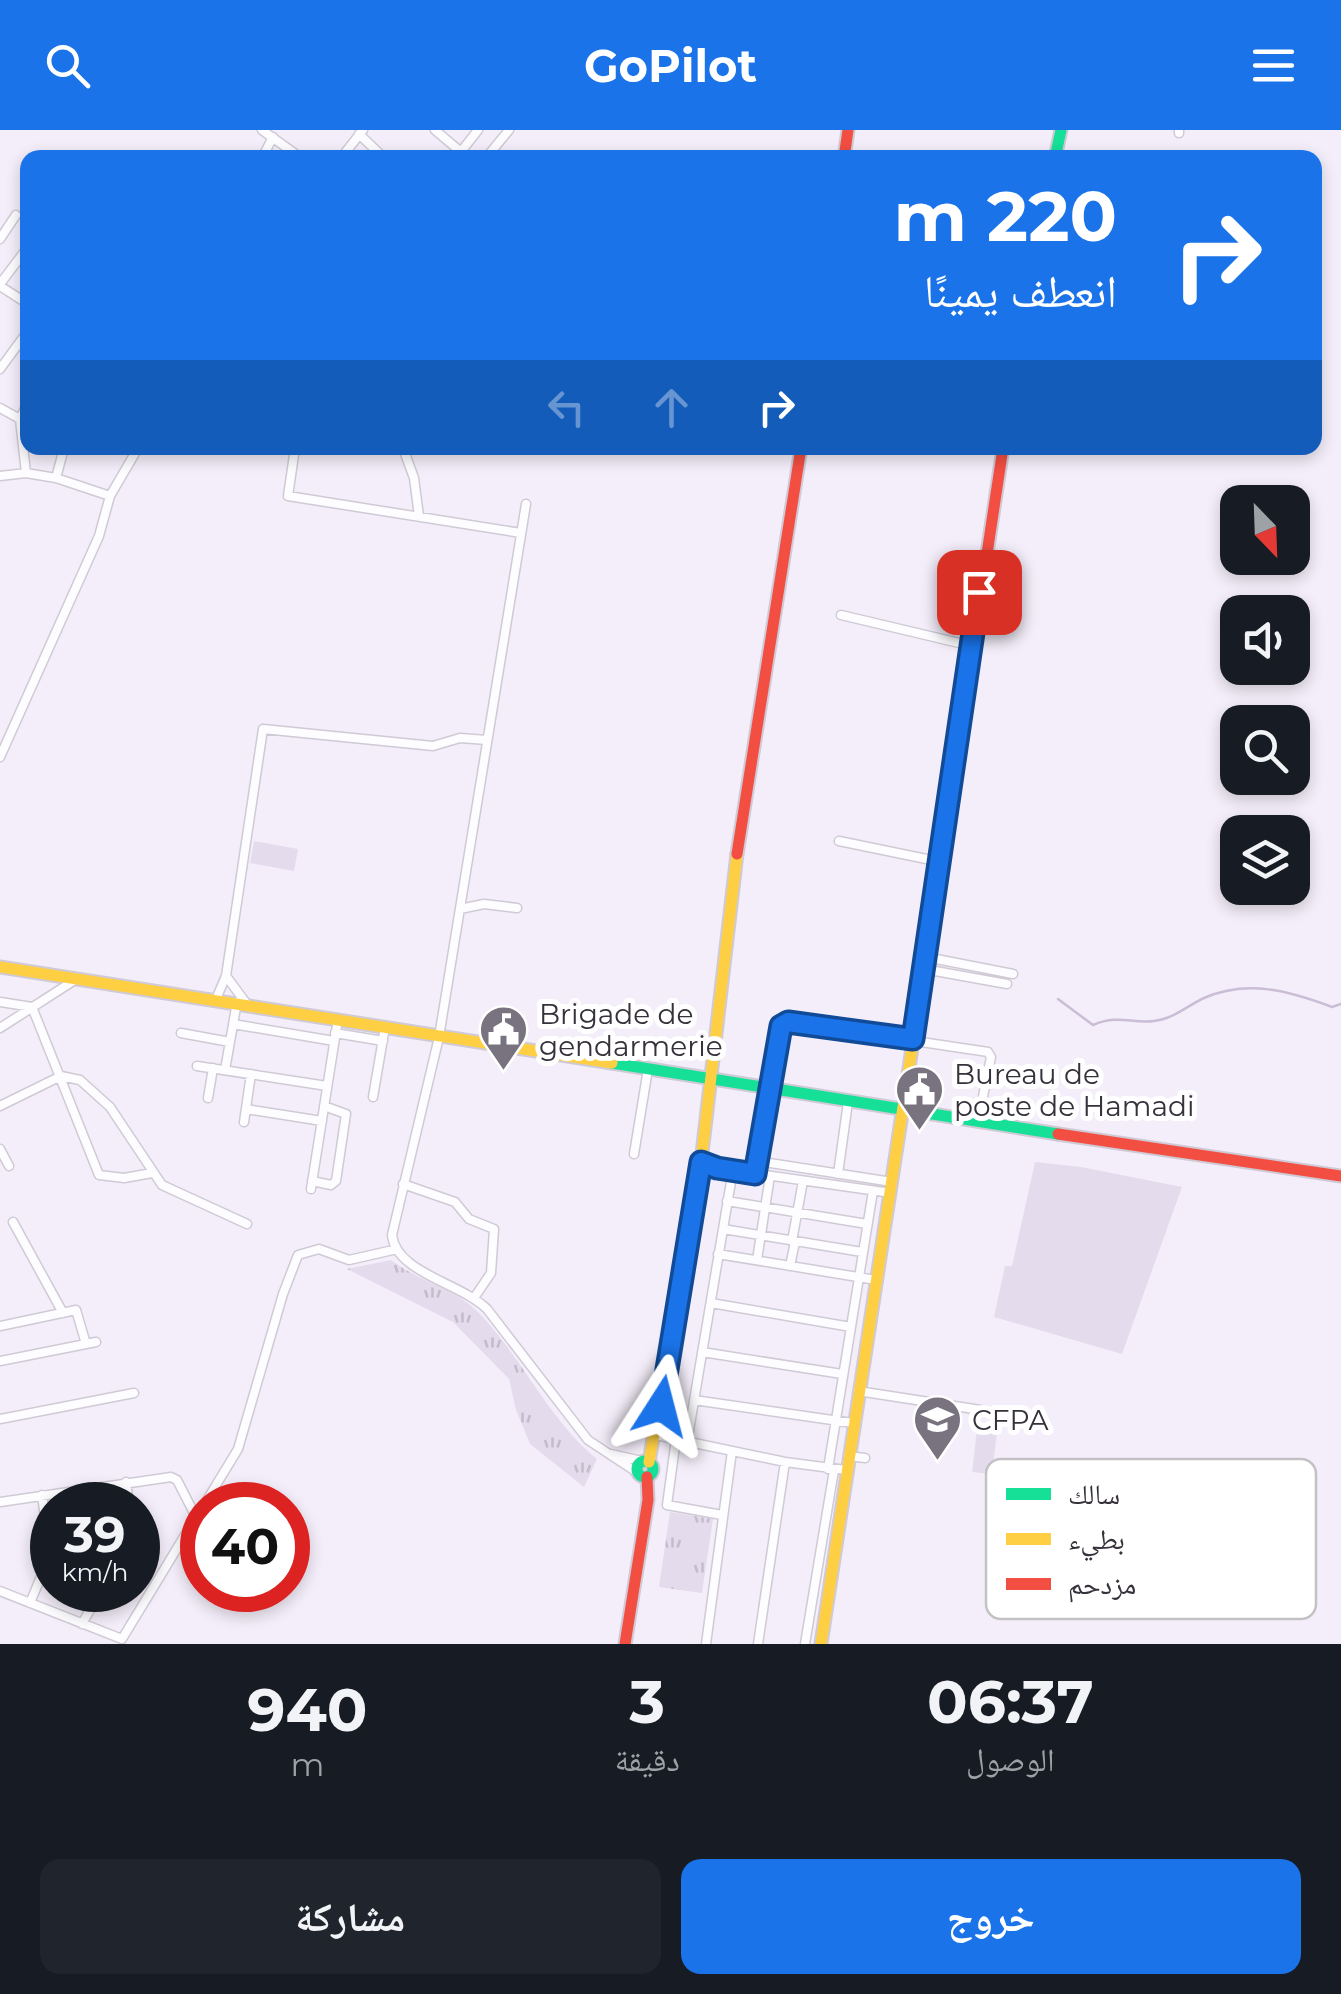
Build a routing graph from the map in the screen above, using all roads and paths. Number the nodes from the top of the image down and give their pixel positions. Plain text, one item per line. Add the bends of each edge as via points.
1 (262, 130) edge
2 (434, 130) edge
3 (478, 130) edge
4 (509, 130) edge
5 (273, 137) junction
6 (266, 150) edge
7 (290, 150) edge
8 (453, 150) edge
9 (462, 150) edge
10 (493, 150) edge
11 (16, 215) dead end
12 (0, 240) edge
13 (20, 259) edge
14 (0, 285) edge
15 (20, 343) edge
16 (0, 369) edge
17 (0, 408) edge
18 (20, 419) edge
19 (24, 455) edge
20 (62, 455) edge
21 (134, 455) edge
22 (294, 455) edge
23 (406, 455) edge
24 (800, 455) edge
25 (1003, 455) edge
26 (26, 473) junction
27 (0, 476) edge
28 (56, 478) junction
29 (110, 496) junction
30 (526, 504) dead end
31 (419, 516) junction
32 (521, 532) junction
33 (841, 615) dead end
34 (972, 646) junction
35 (487, 740) junction
36 (0, 757) edge
37 (839, 842) dead end
38 (942, 862) junction
39 (517, 908) dead end
40 (460, 909) junction
41 (925, 963) junction
42 (0, 967) edge
43 (1014, 974) dead end
44 (226, 976) junction
45 (78, 978) junction
46 (1007, 984) dead end
47 (216, 999) junction
48 (0, 1002) edge
49 (242, 1002) junction
50 (32, 1007) junction
51 (233, 1024) junction
52 (385, 1027) junction
53 (0, 1028) edge
54 (336, 1031) junction
55 (181, 1033) dead end
56 (440, 1037) junction
57 (913, 1039) junction
58 (383, 1041) junction
59 (230, 1042) junction
60 (197, 1066) dead end
61 (213, 1068) junction
62 (224, 1070) junction
63 (648, 1070) junction
64 (251, 1074) junction
65 (61, 1076) junction
66 (712, 1080) junction
67 (327, 1086) junction
68 (770, 1090) junction
69 (373, 1097) dead end
70 (208, 1098) dead end
71 (848, 1102) junction
72 (0, 1106) edge
73 (324, 1106) junction
74 (246, 1109) junction
75 (902, 1111) junction
76 (322, 1121) junction
77 (978, 1121) junction
78 (244, 1122) dead end
79 (0, 1149) edge
80 (634, 1154) dead end
81 (756, 1161) junction
82 (701, 1162) junction
83 (9, 1166) dead end
84 (732, 1170) junction
85 (152, 1173) junction
86 (755, 1174) junction
87 (838, 1174) junction
88 (770, 1176) junction
89 (1341, 1176) edge
90 (803, 1180) junction
91 (403, 1184) junction
92 (891, 1188) junction
93 (873, 1191) junction
94 (727, 1201) junction
95 (764, 1207) junction
96 (797, 1212) junction
97 (12, 1222) dead end
98 (247, 1224) dead end
99 (867, 1224) junction
100 (722, 1229) junction
101 (760, 1235) junction
102 (794, 1241) junction
103 (393, 1250) junction
104 (862, 1252) junction
105 (718, 1254) junction
106 (757, 1260) junction
107 (790, 1266) junction
108 (858, 1277) junction
109 (876, 1280) junction
110 (474, 1298) junction
111 (710, 1303) junction
112 (64, 1313) junction
113 (0, 1326) edge
114 (851, 1326) junction
115 (702, 1352) junction
116 (0, 1360) edge
117 (842, 1374) junction
118 (858, 1391) junction
119 (134, 1393) dead end
120 (694, 1400) junction
121 (988, 1411) dead end
122 (0, 1418) edge
123 (836, 1421) junction
124 (853, 1423) junction
125 (656, 1435) junction
126 (676, 1439) junction
127 (687, 1442) junction
128 (732, 1451) junction
129 (848, 1456) junction
130 (864, 1458) dead end
131 (786, 1462) junction
132 (644, 1468) junction
133 (836, 1470) junction
134 (126, 1482) edge
135 (218, 1482) edge
136 (180, 1488) edge
137 (30, 1497) edge
138 (0, 1502) edge
139 (722, 1516) junction
140 (180, 1544) edge
141 (0, 1591) edge
142 (30, 1603) edge
143 (52, 1612) edge
144 (89, 1612) edge
145 (82, 1624) junction
146 (625, 1644) edge
147 (706, 1644) edge
148 (758, 1644) edge
149 (805, 1644) edge
150 (821, 1644) edge

1 - 5 street
2 - 8 street
3 - 9 street
4 - 10 street
5 - 6 street
5 - 7 street
11 - 12 street
13 - 14 street
15 - 16 street
17 - 18 street
19 - 26 street
20 - 28 street
21 - 29 street
22 - 31 street via 288,496
23 - 31 street
24 - 66 main road via 729,908
25 - 34 main road
26 - 27 street
26 - 28 street
28 - 29 street
29 - 36 street via 99,536
30 - 32 street
31 - 32 street
32 - 35 street
33 - 34 street
34 - 38 main road
35 - 40 street
35 - 44 street via 433,746 264,730
37 - 38 street
38 - 41 main road
39 - 40 street
40 - 56 street
41 - 43 street
41 - 46 street
41 - 57 main road
42 - 45 main road
44 - 47 street
44 - 49 street
45 - 47 main road
45 - 50 street
47 - 49 main road
48 - 50 street
49 - 51 street
49 - 54 main road
50 - 53 street
50 - 65 street
51 - 54 street
51 - 59 street
52 - 54 main road
52 - 56 main road
52 - 58 street
54 - 58 street
54 - 67 street
55 - 59 street
56 - 63 main road
56 - 91 street
57 - 68 street via 783,1023
57 - 75 main road
57 - 77 street via 990,1054
58 - 69 street
59 - 62 street
60 - 61 street
61 - 62 street
61 - 70 street
62 - 64 street
63 - 66 main road
63 - 80 street
64 - 67 street
64 - 74 street
65 - 72 street
65 - 85 street via 80,1080 100,1097
65 - 85 street via 99,1175
66 - 68 main road
66 - 82 main road
67 - 73 street
68 - 71 main road
68 - 81 street
71 - 75 main road
71 - 87 street
73 - 76 street
73 - 76 street via 348,1108 336,1182 312,1185
74 - 76 street
74 - 78 street
75 - 77 main road
75 - 92 main road
77 - 89 main road
79 - 83 street
81 - 86 street
81 - 87 street
82 - 84 street
82 - 125 main road
84 - 86 street
84 - 94 street
85 - 98 street via 162,1185
86 - 88 street
87 - 92 street
88 - 90 street
88 - 95 street
90 - 93 street
90 - 96 street
91 - 103 street
91 - 110 street via 454,1202 469,1219 494,1230 491,1273
92 - 93 street
92 - 109 main road
93 - 99 street
94 - 95 street
94 - 100 street
95 - 96 street
95 - 101 street
96 - 99 street
96 - 102 street
97 - 112 street
99 - 104 street
100 - 101 street
100 - 105 street
101 - 102 street
101 - 106 street
102 - 104 street
102 - 107 street
103 - 110 street
103 - 135 street via 349,1260 318,1249 298,1255 238,1449
104 - 108 street
105 - 106 street
105 - 111 street
106 - 107 street
107 - 108 street
108 - 109 street
108 - 114 street
109 - 118 main road
110 - 132 street via 588,1440
111 - 114 street
111 - 115 street
112 - 113 street
112 - 116 street via 79,1312 91,1343
114 - 117 street
115 - 117 street
115 - 120 street
117 - 123 street
118 - 121 street
118 - 124 main road
119 - 122 street
120 - 123 street
120 - 127 street
123 - 124 street
123 - 133 street
124 - 129 main road
125 - 126 street
125 - 132 main road
126 - 127 street
126 - 139 street via 667,1504
127 - 128 street
128 - 131 street
128 - 139 street
129 - 130 street
129 - 133 main road
131 - 133 street
131 - 148 street
132 - 146 main road via 648,1500
133 - 149 street
133 - 150 main road
134 - 136 street via 175,1478
137 - 138 street
139 - 147 street
140 - 145 street via 123,1638
141 - 142 street
143 - 145 street
144 - 145 street

